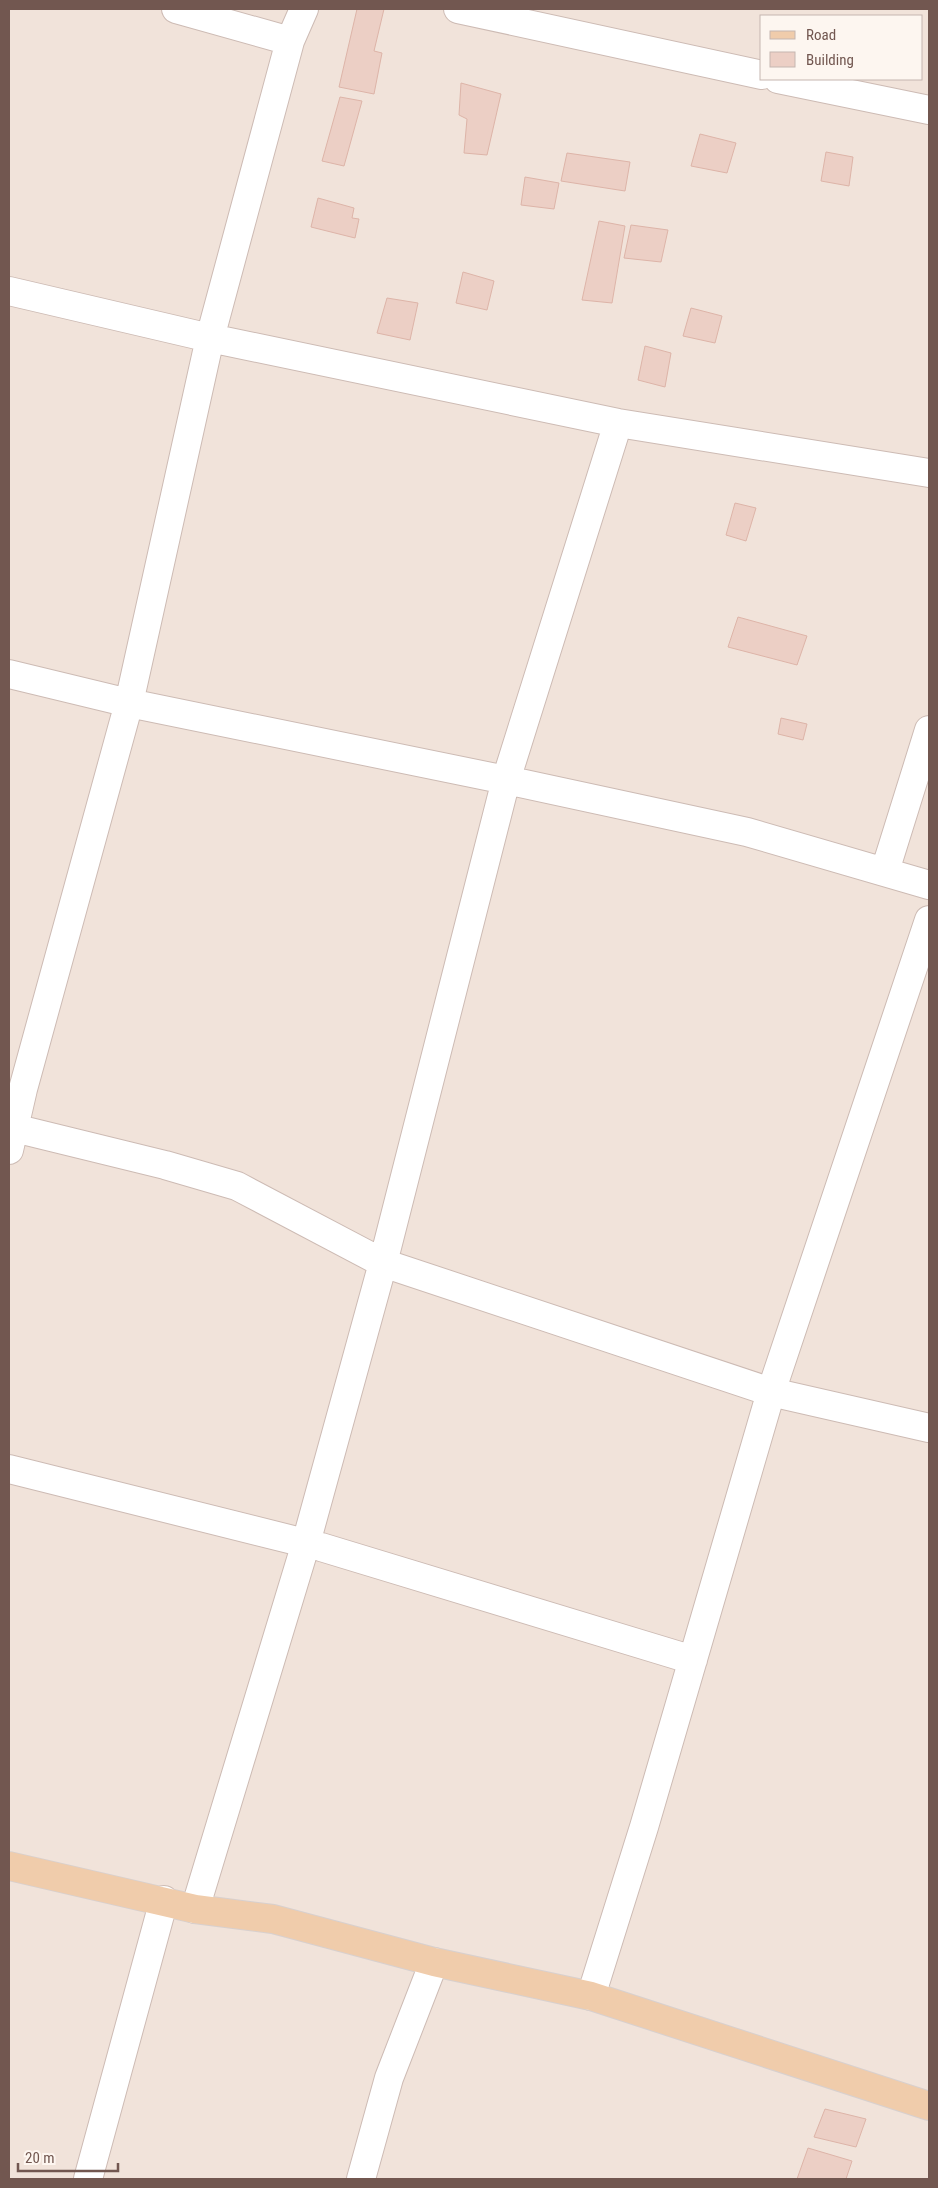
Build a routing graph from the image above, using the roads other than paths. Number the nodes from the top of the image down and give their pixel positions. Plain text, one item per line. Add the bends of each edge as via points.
1 (176, 9) edge
2 (304, 9) edge
3 (458, 9) edge
4 (290, 41) junction
5 (760, 75) edge
6 (783, 80) edge
7 (929, 110) edge
8 (9, 291) edge
9 (210, 338) junction
10 (618, 423) junction
11 (929, 473) edge
12 (9, 674) edge
13 (129, 704) junction
14 (929, 730) edge
15 (506, 780) junction
16 (886, 872) junction
17 (929, 885) edge
18 (929, 920) edge
19 (16, 1088) edge
20 (12, 1139) edge
21 (383, 1263) junction
22 (771, 1392) junction
23 (929, 1428) edge
24 (9, 1469) edge
25 (306, 1543) junction
26 (693, 1660) junction
27 (9, 1866) edge
28 (164, 1900) junction
29 (195, 1908) junction
30 (434, 1962) junction
31 (591, 1996) junction
32 (929, 2106) edge
33 (88, 2179) edge
34 (361, 2179) edge

1 - 4 street
2 - 4 street
3 - 5 street
4 - 9 street
6 - 7 street
8 - 9 street
9 - 10 street
9 - 13 street
10 - 11 street
10 - 15 street
12 - 13 street
13 - 15 street
13 - 19 street
14 - 16 street
15 - 16 street via 747,832
15 - 21 street
16 - 17 street
18 - 22 street
19 - 20 street
20 - 21 street via 165,1165 237,1186
21 - 22 street
21 - 25 street
22 - 23 street
22 - 26 street
24 - 25 street
25 - 26 street
25 - 29 street
26 - 31 street
27 - 28 main road
28 - 29 main road
28 - 33 street
29 - 30 main road via 273,1919
30 - 31 main road
30 - 34 street via 389,2078
31 - 32 main road

